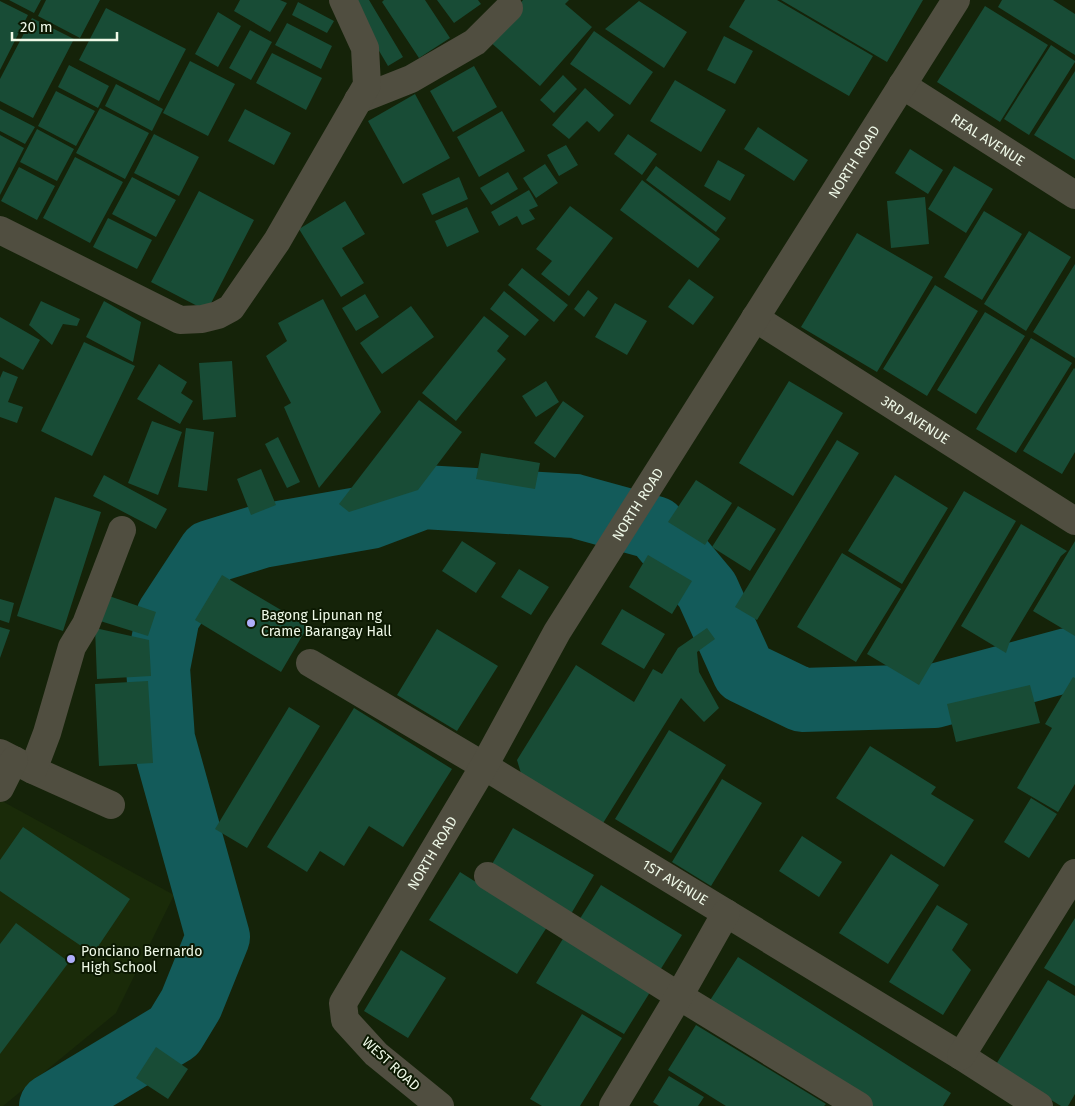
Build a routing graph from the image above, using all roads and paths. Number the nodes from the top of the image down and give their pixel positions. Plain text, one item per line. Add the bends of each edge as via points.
1 (344, 0) edge
2 (956, 0) edge
3 (509, 8) dead end
4 (902, 85) junction
5 (358, 100) junction
6 (1075, 194) edge
7 (0, 230) edge
8 (755, 318) junction
9 (1075, 521) edge
10 (122, 530) dead end
11 (310, 663) dead end
12 (16, 761) edge
13 (484, 766) junction
14 (0, 788) edge
15 (111, 805) dead end
16 (1075, 873) edge
17 (488, 876) dead end
18 (726, 913) junction
19 (679, 996) junction
20 (345, 1020) joint
21 (961, 1056) junction
22 (440, 1106) edge
23 (613, 1106) edge
24 (859, 1106) edge
25 (1040, 1106) edge

1 - 5 street via 365,48 367,85
2 - 4 street, NORTH ROAD
3 - 5 street via 475,42 411,79
4 - 6 street, REAL AVENUE
4 - 8 street, NORTH ROAD
5 - 7 street via 277,241 231,308 218,315 180,320
8 - 9 street, 3RD AVENUE
8 - 13 street, NORTH ROAD via 557,632
10 - 12 street via 86,624 72,647 47,733
11 - 13 street, 1ST AVENUE
12 - 14 street
12 - 15 street
13 - 18 street, 1ST AVENUE
13 - 20 street, NORTH ROAD via 351,988 343,1003
16 - 21 street
17 - 19 street
18 - 19 street
18 - 21 street, 1ST AVENUE
19 - 23 street
19 - 24 street
20 - 22 street, WEST ROAD via 376,1054
21 - 25 street, 1ST AVENUE

